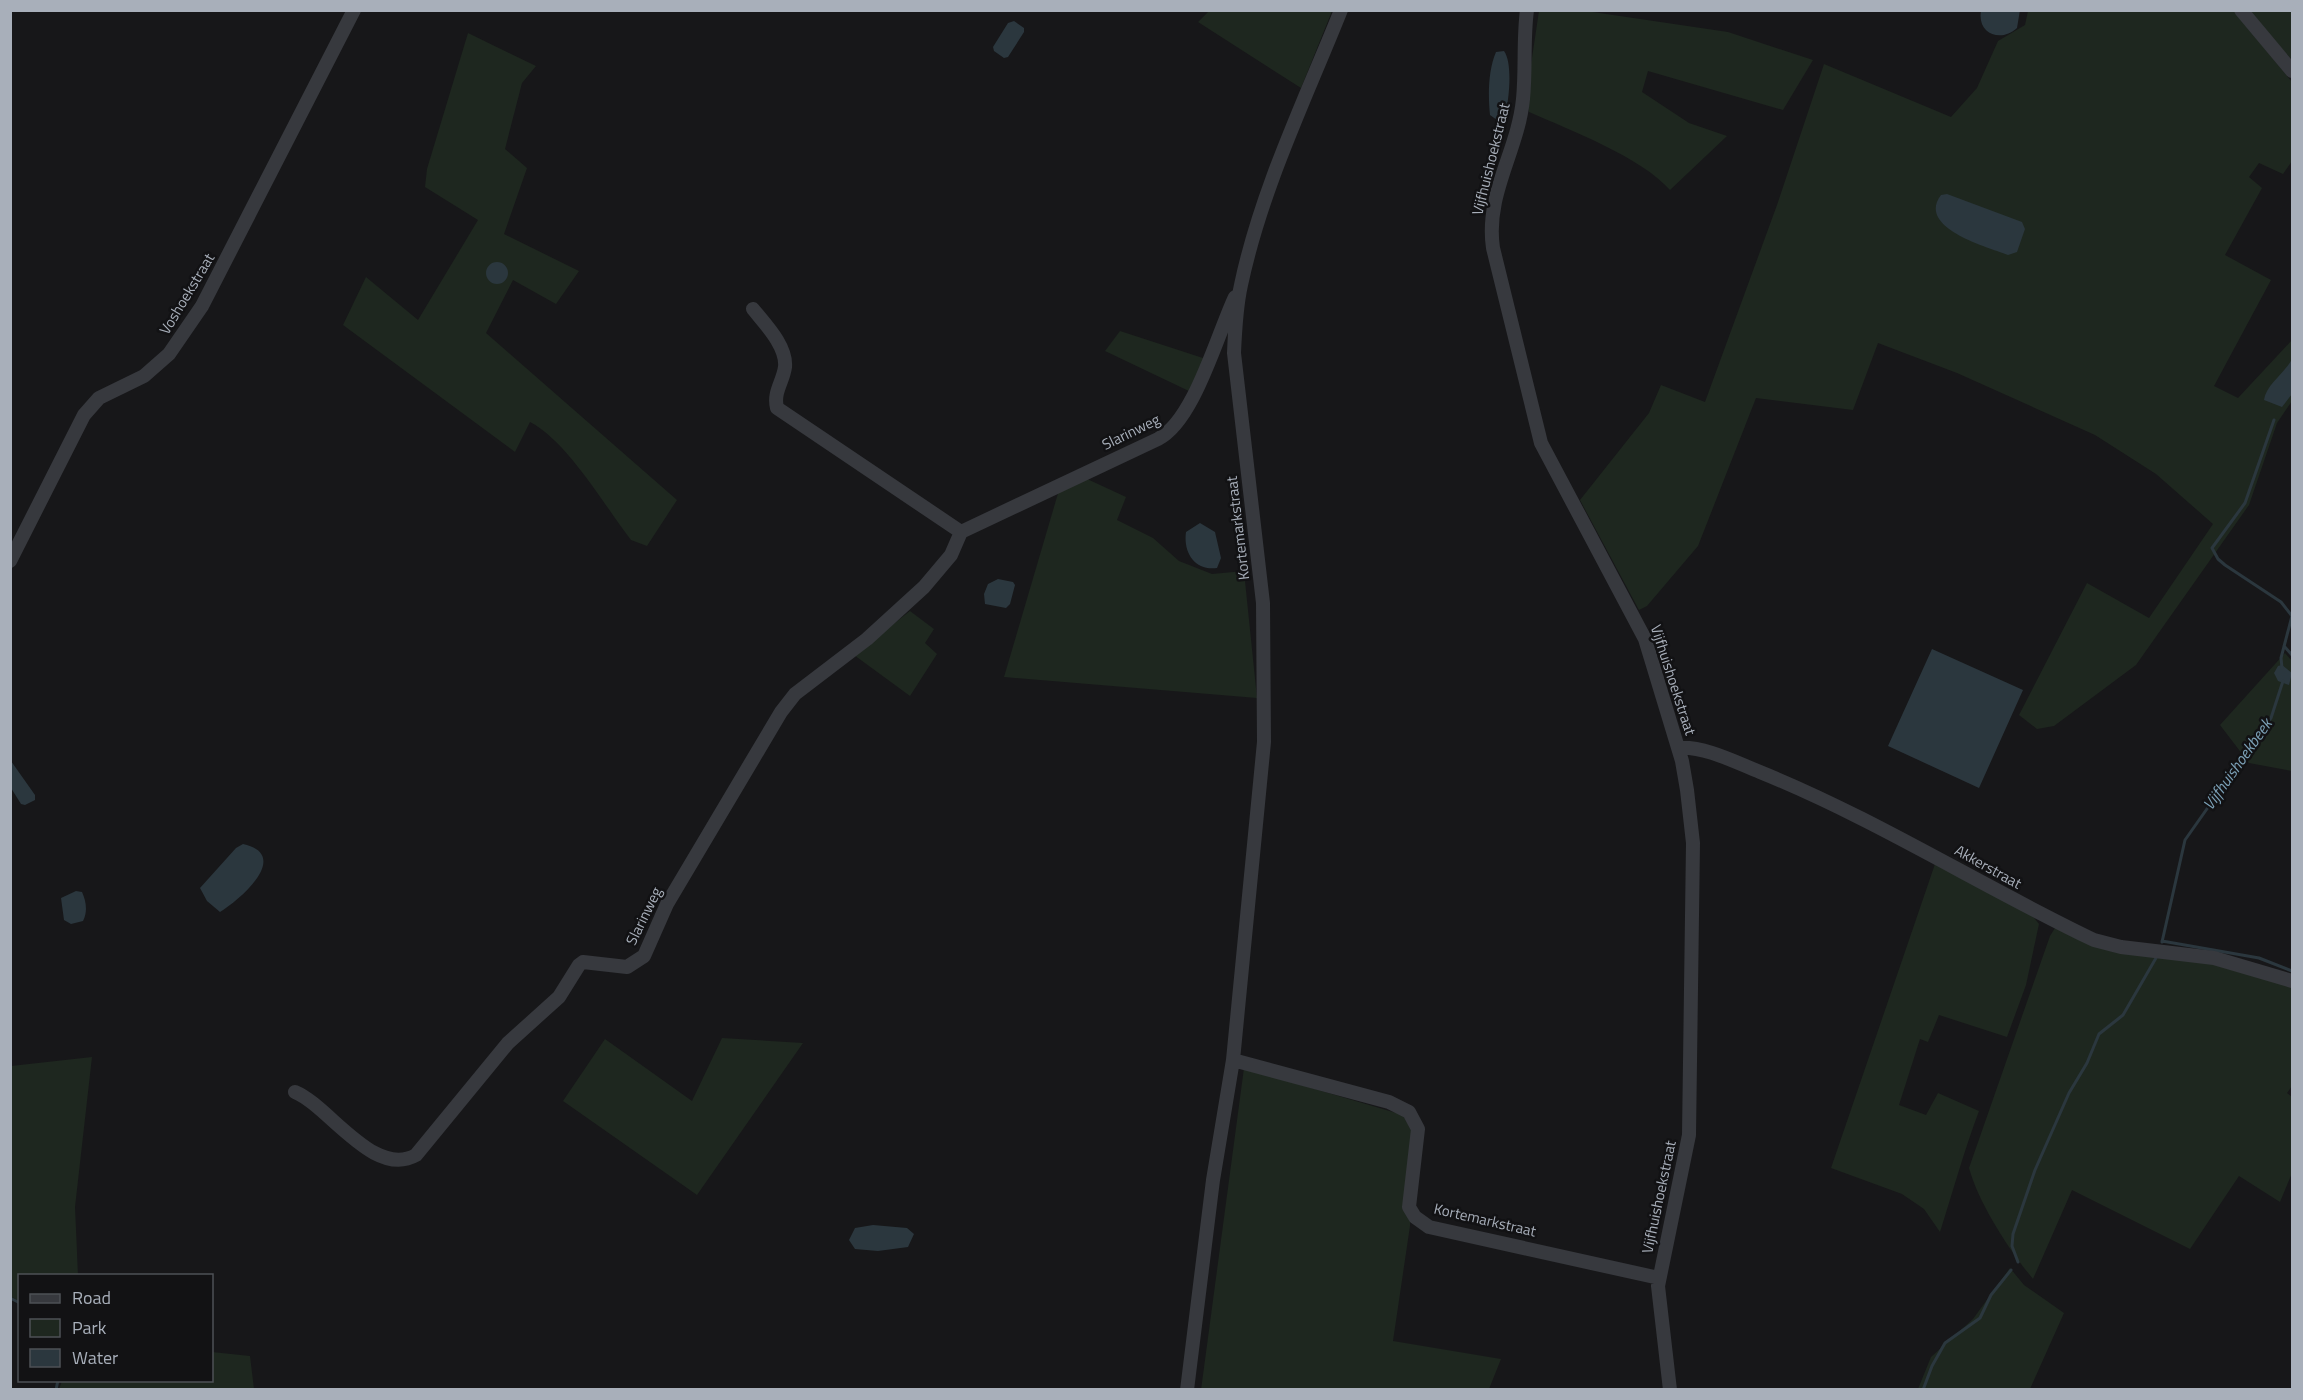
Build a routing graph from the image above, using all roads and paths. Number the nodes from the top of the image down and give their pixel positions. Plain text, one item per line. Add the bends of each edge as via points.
1 (354, 10) edge
2 (1341, 10) edge
3 (1527, 10) edge
4 (2241, 10) edge
5 (2292, 71) edge
6 (1240, 287) junction
7 (753, 309) dead end
8 (961, 532) junction
9 (10, 561) edge
10 (1678, 748) junction
11 (2292, 981) edge
12 (1233, 1060) junction
13 (295, 1092) dead end
14 (1659, 1278) junction
15 (1187, 1389) edge
16 (1670, 1389) edge

1 - 9 street, Voshoekstraat via 202,306 169,354 144,376 99,398 84,415
2 - 6 street, Kortemarkstraat via 1269,193
3 - 10 street, Vijfhuishoekstraat via 1523,99 1492,207 1493,248 1540,442 1645,639
4 - 5 street
6 - 8 street, Slarinweg via 1192,403 1174,429
6 - 12 street, Kortemarkstraat via 1234,353 1263,603 1264,742
7 - 8 street via 782,351 785,366 775,399 777,408
8 - 13 street, Slarinweg via 951,555 924,587 875,633 795,694 781,712 667,904 644,956 627,967 584,962 579,965 559,997 508,1043 417,1155 405,1160 381,1156
10 - 11 street, Akkerstraat via 1715,755 1797,787 2094,940 2214,958
10 - 14 street, Vijfhuishoekstraat via 1693,843 1689,1135
12 - 14 street, Kortemarkstraat via 1389,1102 1410,1112 1418,1129 1409,1207 1429,1227
12 - 15 street, Kortemarkstraat via 1213,1180
14 - 16 street, Vijfhuishoekstraat

